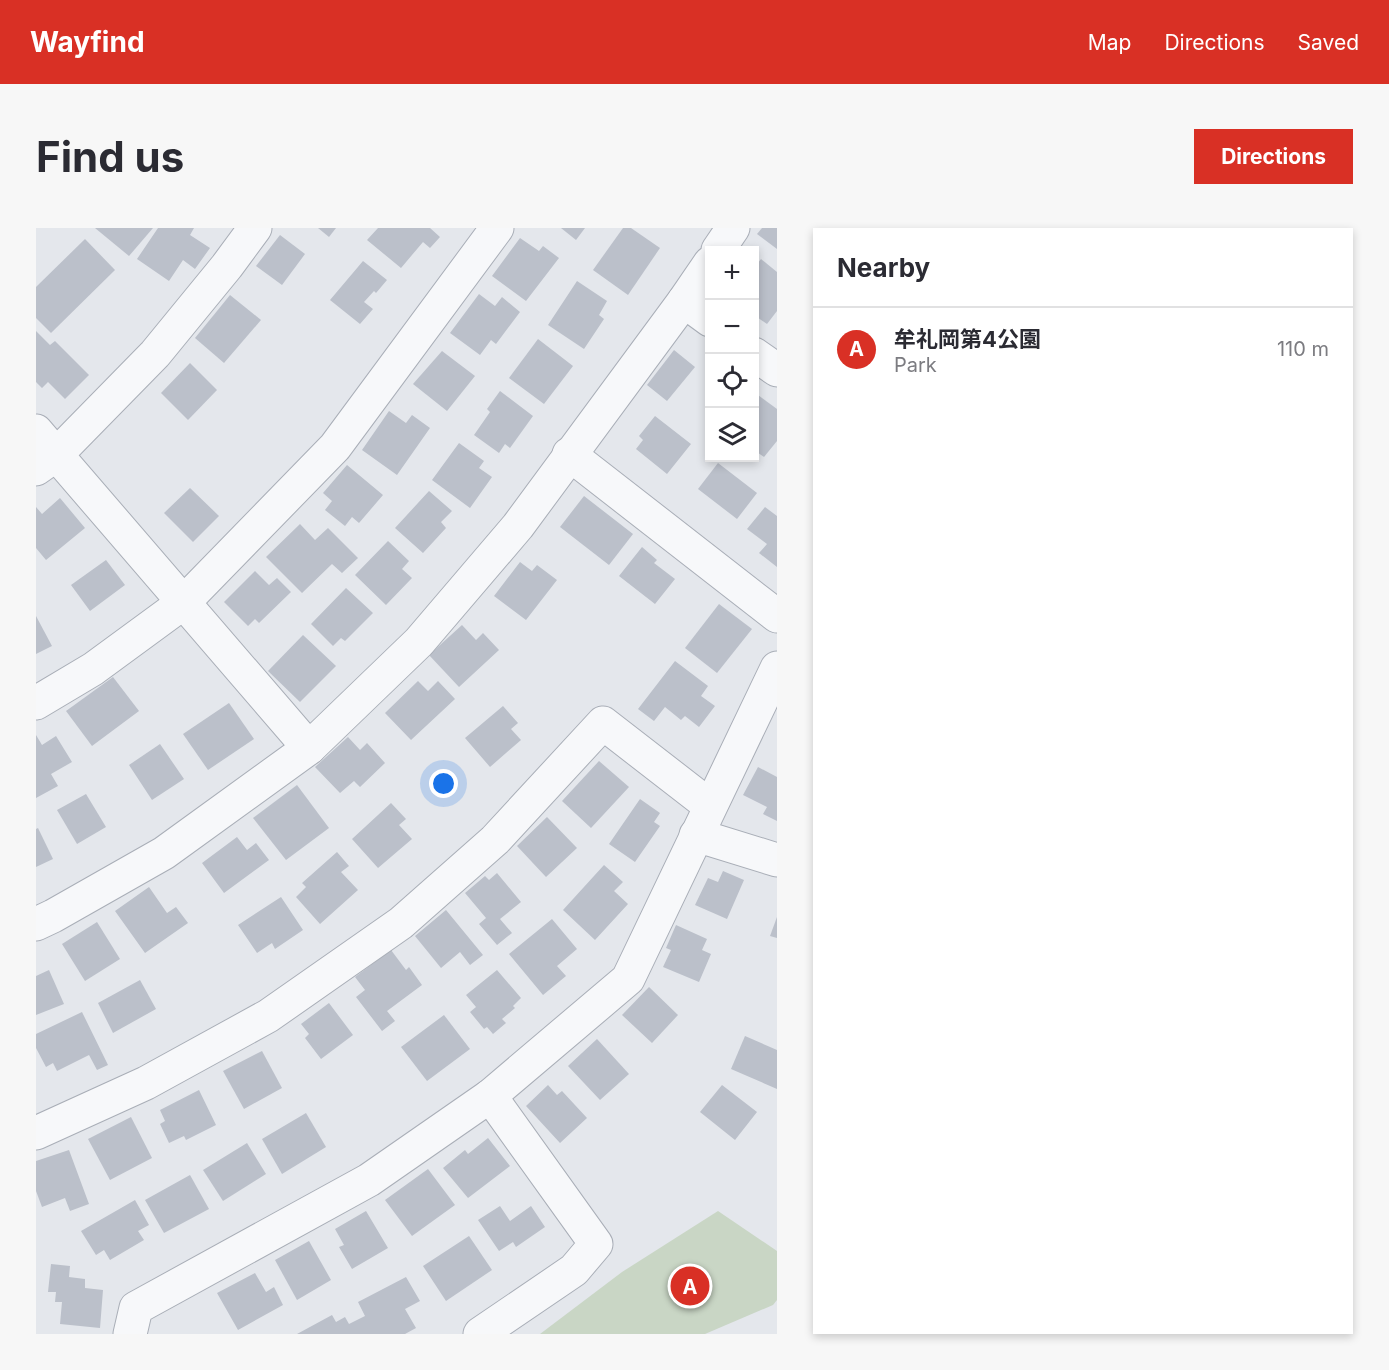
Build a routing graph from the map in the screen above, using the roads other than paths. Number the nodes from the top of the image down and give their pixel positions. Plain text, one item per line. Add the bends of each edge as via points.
1 (255, 228) edge
2 (497, 228) edge
3 (733, 228) edge
4 (721, 246) edge
5 (705, 281) edge
6 (697, 310) edge
7 (759, 357) edge
8 (777, 370) edge
9 (43, 451) edge
10 (569, 454) junction
11 (183, 603) junction
12 (777, 616) edge
13 (777, 668) edge
14 (36, 703) edge
15 (309, 748) junction
16 (710, 806) junction
17 (696, 835) junction
18 (777, 860) edge
19 (36, 924) edge
20 (489, 1096) junction
21 (36, 1133) edge
22 (130, 1334) edge
23 (480, 1334) edge

1 - 9 street via 155,354
2 - 11 street via 335,447
3 - 4 street
5 - 6 street
6 - 10 street
7 - 8 street
9 - 11 street
10 - 12 street
10 - 15 street via 518,526 419,642
11 - 14 street via 93,669
11 - 15 street
13 - 16 street
15 - 19 street via 164,853
16 - 17 street
16 - 21 street via 603,723 495,840 400,923 268,1016 146,1083
17 - 18 street
17 - 20 street via 628,979
20 - 22 street via 369,1180 136,1308
20 - 23 street via 596,1244 574,1270

